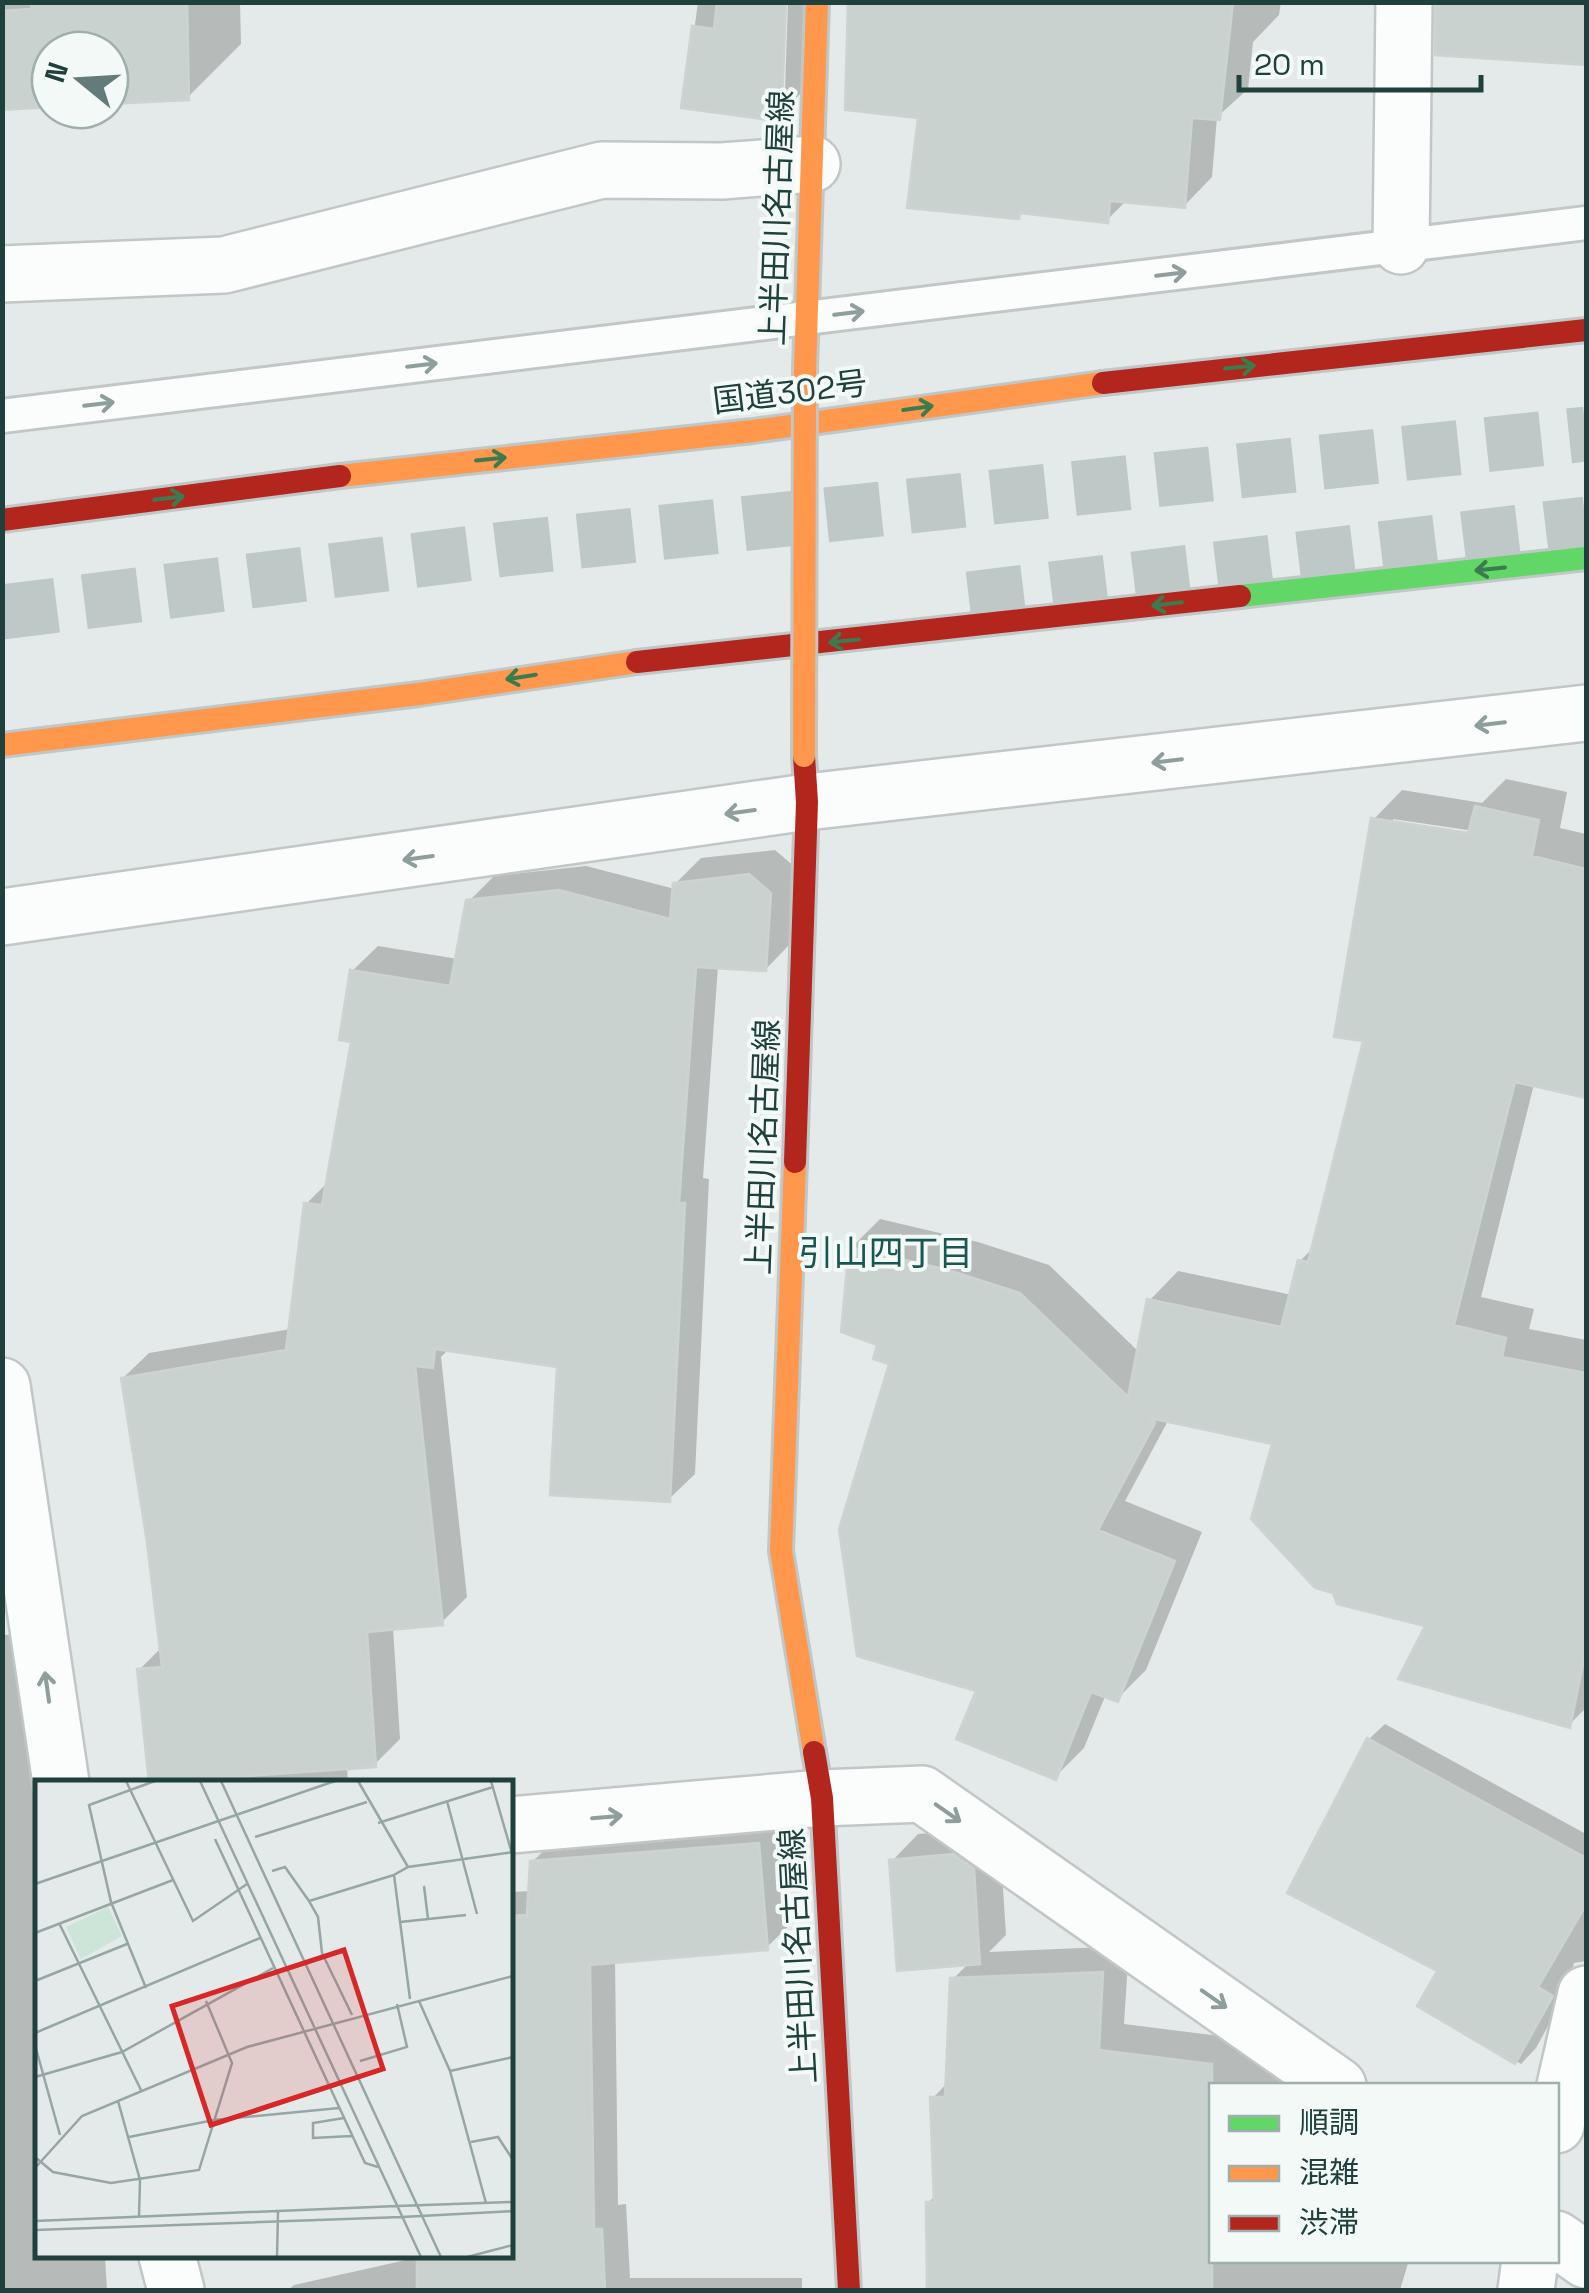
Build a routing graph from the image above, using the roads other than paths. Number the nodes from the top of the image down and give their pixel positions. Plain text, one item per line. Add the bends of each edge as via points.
1 (818, 2) edge
2 (1404, 2) edge
3 (812, 164) junction
4 (1586, 224) edge
5 (1401, 246) junction
6 (2, 274) edge
7 (807, 318) junction
8 (1586, 330) edge
9 (2, 416) edge
10 (2, 520) edge
11 (1586, 558) edge
12 (1586, 713) edge
13 (2, 745) edge
14 (806, 779) junction
15 (2, 917) edge
16 (2, 1386) edge
17 (61, 1780) edge
18 (822, 1798) junction
19 (512, 1825) edge
20 (1586, 1994) edge
21 (1334, 2083) edge
22 (1559, 2112) edge
23 (1559, 2241) edge
24 (168, 2258) edge
25 (1586, 2260) edge
26 (1530, 2263) edge
27 (176, 2290) edge
28 (848, 2290) edge
29 (1526, 2290) edge

1 - 3 main road, 上半田川名古屋線
2 - 5 street
3 - 6 street via 602,170 224,265
3 - 7 main road, 上半田川名古屋線
4 - 5 lane
7 -> 5 lane
9 -> 7 lane
7 - 14 main road, 上半田川名古屋線, bridge
10 -> 8 main road, 国道302号 via 1178,373
11 -> 13 main road via 567,670
12 -> 14 street
14 -> 15 street
14 - 18 main road, 上半田川名古屋線 via 781,1550
17 -> 16 street
19 -> 18 street
18 -> 21 street via 922,1794
18 - 28 main road, 上半田川名古屋線
20 - 22 street
23 - 25 street
24 - 27 street
26 - 29 street

